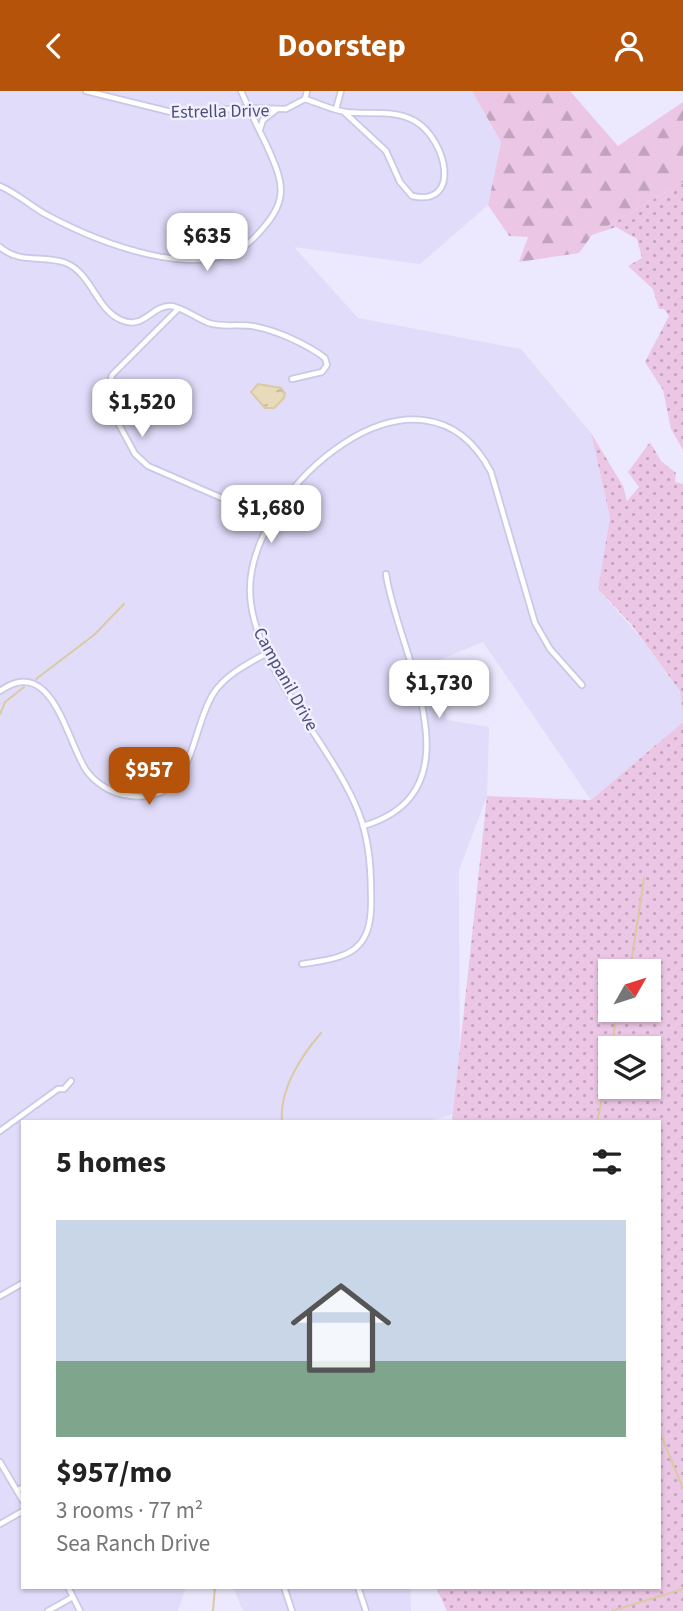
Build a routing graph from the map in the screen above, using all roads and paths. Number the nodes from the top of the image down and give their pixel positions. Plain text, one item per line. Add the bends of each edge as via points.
1 (86, 91) edge
2 (241, 91) edge
3 (306, 91) edge
4 (341, 91) edge
5 (305, 99) junction
6 (248, 108) junction
7 (336, 109) junction
8 (276, 110) junction
9 (344, 112) junction
10 (259, 130) junction
11 (0, 186) edge
12 (0, 247) edge
13 (178, 309) junction
14 (292, 379) dead end
15 (268, 521) junction
16 (386, 574) dead end
17 (267, 653) junction
18 (582, 685) dead end
19 (0, 691) edge
20 (363, 827) junction
21 (302, 964) dead end
22 (71, 1081) dead end
23 (0, 1131) edge
24 (21, 1284) edge
25 (0, 1296) edge
26 (0, 1462) edge
27 (21, 1488) edge
28 (16, 1491) junction
29 (21, 1498) edge
30 (21, 1512) edge
31 (0, 1524) edge
32 (69, 1589) edge
33 (285, 1589) edge
34 (359, 1589) edge
35 (71, 1598) junction
36 (48, 1611) edge
37 (80, 1611) edge
38 (292, 1611) edge
39 (366, 1611) edge

1 - 6 street, Estrella Drive via 172,113
2 - 6 street
3 - 5 street
4 - 7 street
5 - 7 street
5 - 8 street, Estrella Drive
6 - 8 street, Estrella Drive
6 - 10 street
7 - 9 street
8 - 10 street
9 - 9 street via 394,114 417,122 442,153 446,173 440,187 426,196 412,196 386,151
10 - 11 street via 278,167 280,201 270,221 240,250 214,260 152,255 113,242 43,213
12 - 13 street via 21,259 69,264 123,321 141,321 168,306
13 - 14 street via 212,324 268,330 325,358 322,372
13 - 15 street via 112,375 107,395 110,408 135,454 148,466
15 - 17 street, Campanil Drive via 254,555 250,587 255,624
15 - 18 street, Campanil Drive via 315,468 375,426 411,418 446,426 464,437 485,461 535,623 550,649
16 - 20 street via 391,605 422,694 426,742 419,781 410,800 387,819
17 - 19 street via 232,674 215,691 180,777 160,791 141,796 117,793 93,779 54,701 41,688 21,683
17 - 20 street, Campanil Drive via 344,782
20 - 21 street, Campanil Drive via 371,865 368,933 344,957
22 - 23 street
24 - 25 street
26 - 28 street
27 - 28 street
28 - 29 street
30 - 31 street
32 - 35 street
33 - 38 street
34 - 39 street
35 - 36 street
35 - 37 street

